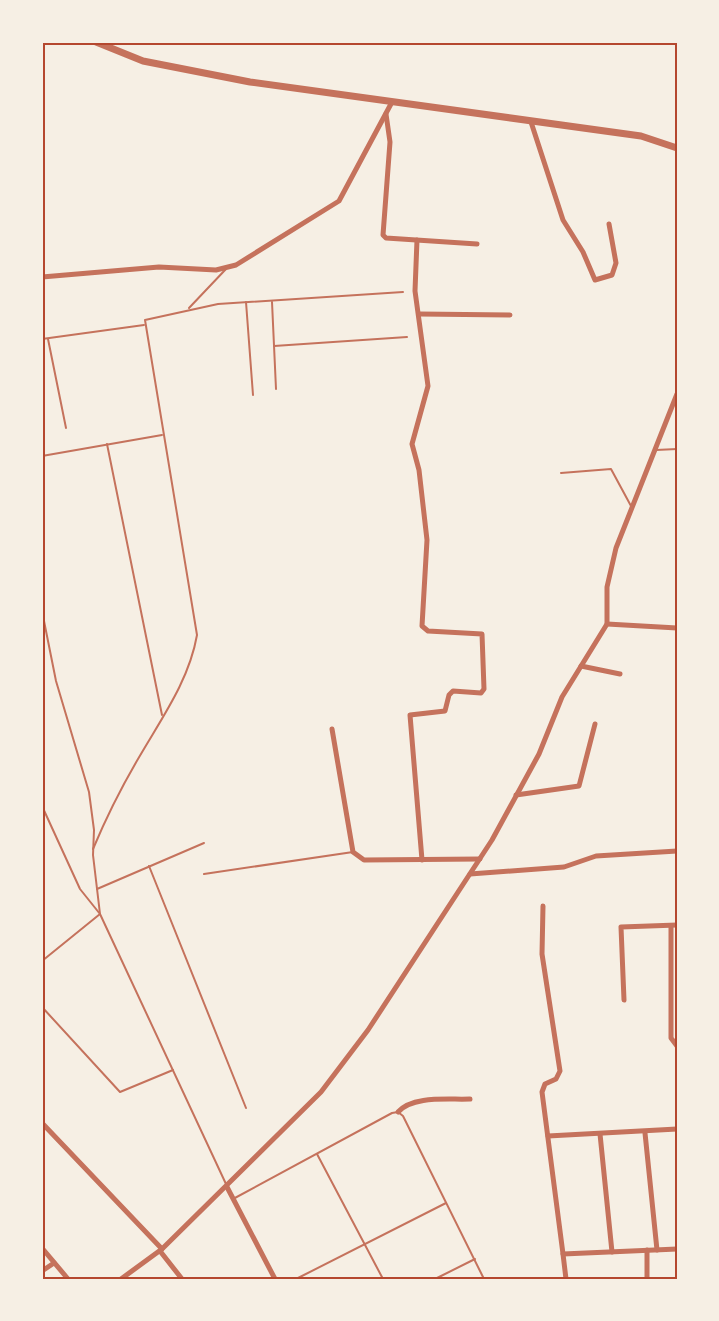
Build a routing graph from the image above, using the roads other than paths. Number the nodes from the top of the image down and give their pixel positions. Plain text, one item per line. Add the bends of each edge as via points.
1 (96, 42) edge
2 (392, 102) junction
3 (386, 113) junction
4 (531, 122) junction
5 (677, 148) edge
6 (609, 224) dead end
7 (417, 240) junction
8 (477, 244) dead end
9 (226, 269) junction
10 (42, 277) edge
11 (403, 292) dead end
12 (272, 301) junction
13 (246, 302) junction
14 (188, 310) junction
15 (418, 314) junction
16 (510, 315) dead end
17 (144, 325) junction
18 (407, 337) dead end
19 (48, 338) junction
20 (42, 339) edge
21 (274, 346) junction
22 (276, 389) dead end
23 (677, 394) edge
24 (253, 395) dead end
25 (66, 428) dead end
26 (162, 435) junction
27 (107, 444) junction
28 (677, 449) edge
29 (656, 450) junction
30 (42, 456) edge
31 (561, 472) dead end
32 (632, 508) junction
33 (42, 611) edge
34 (607, 624) junction
35 (677, 627) edge
36 (581, 666) junction
37 (620, 674) dead end
38 (162, 717) junction
39 (595, 724) dead end
40 (332, 729) dead end
41 (516, 795) junction
42 (42, 806) edge
43 (204, 843) dead end
44 (93, 849) junction
45 (677, 851) edge
46 (353, 852) junction
47 (480, 859) junction
48 (422, 860) junction
49 (149, 866) junction
50 (204, 874) dead end
51 (470, 874) junction
52 (97, 889) junction
53 (543, 906) dead end
54 (100, 914) junction
55 (674, 925) edge
56 (42, 961) edge
57 (624, 1000) dead end
58 (42, 1007) edge
59 (677, 1046) edge
60 (173, 1070) junction
61 (470, 1099) dead end
62 (246, 1108) dead end
63 (398, 1112) junction
64 (42, 1123) edge
65 (677, 1129) edge
66 (645, 1133) junction
67 (600, 1134) junction
68 (548, 1136) junction
69 (316, 1154) junction
70 (227, 1187) junction
71 (233, 1198) junction
72 (446, 1203) junction
73 (364, 1245) junction
74 (42, 1248) edge
75 (677, 1249) edge
76 (161, 1250) junction
77 (647, 1250) junction
78 (657, 1250) junction
79 (612, 1252) junction
80 (563, 1254) junction
81 (475, 1259) junction
82 (54, 1263) junction
83 (42, 1271) edge
84 (68, 1279) edge
85 (121, 1279) edge
86 (182, 1279) edge
87 (275, 1279) edge
88 (296, 1279) edge
89 (383, 1279) edge
90 (435, 1279) edge
91 (484, 1279) edge
92 (566, 1279) edge
93 (647, 1279) edge

1 - 2 street via 143,61 250,82
2 - 3 street
2 - 4 street
3 - 7 street via 390,142 381,231 386,238
3 - 9 street via 339,201
4 - 5 street via 641,136
4 - 6 street via 563,220 595,280 612,275 616,268
7 - 8 street
7 - 15 street
9 - 10 street via 159,267
9 - 14 lane
11 - 12 lane
12 - 13 lane
12 - 21 lane
13 - 14 lane
13 - 24 lane
14 - 17 lane via 151,317
15 - 16 street
15 - 48 street via 428,386 412,444 427,540 422,626 428,631 482,634 484,689 481,693 453,691 445,711 410,715
17 - 19 lane
17 - 26 lane
18 - 21 lane
19 - 20 lane
19 - 25 lane
21 - 22 lane
23 - 29 street
26 - 27 lane
26 - 38 lane via 196,635 193,660
27 - 30 lane
27 - 38 lane
28 - 29 lane
29 - 32 street
31 - 32 lane via 611,469
32 - 34 street via 616,548 607,587
33 - 44 lane via 56,681 89,792
34 - 35 street
34 - 36 street
36 - 37 street
36 - 41 street
38 - 44 lane
39 - 41 street via 579,786
40 - 46 street
41 - 47 street
42 - 54 lane via 80,889
43 - 49 lane
44 - 52 lane
45 - 51 street via 596,856 564,867
46 - 48 street via 364,860
46 - 50 lane
47 - 48 street
47 - 51 street
49 - 52 lane
49 - 62 lane
51 - 70 street via 368,1030 321,1092
52 - 54 lane
53 - 68 street via 542,954 560,1071 556,1079 542,1088
54 - 56 lane
54 - 60 lane
55 - 57 street via 621,927
55 - 59 street via 671,1038
58 - 60 lane via 120,1092
60 - 70 lane
61 - 63 street via 427,1101 404,1106
63 - 69 lane
63 - 72 lane
64 - 76 street
65 - 66 street
66 - 67 street
66 - 78 street
67 - 68 street
67 - 79 street
68 - 80 street
69 - 71 lane
69 - 73 lane
70 - 71 street
70 - 76 street
71 - 87 street
72 - 73 lane
72 - 81 lane
73 - 88 lane
73 - 89 lane
74 - 82 street
75 - 78 street
76 - 85 street
76 - 86 street
77 - 78 street
77 - 79 street
77 - 93 street
79 - 80 street
80 - 92 street
81 - 90 lane
81 - 91 lane
82 - 83 street
82 - 84 street

